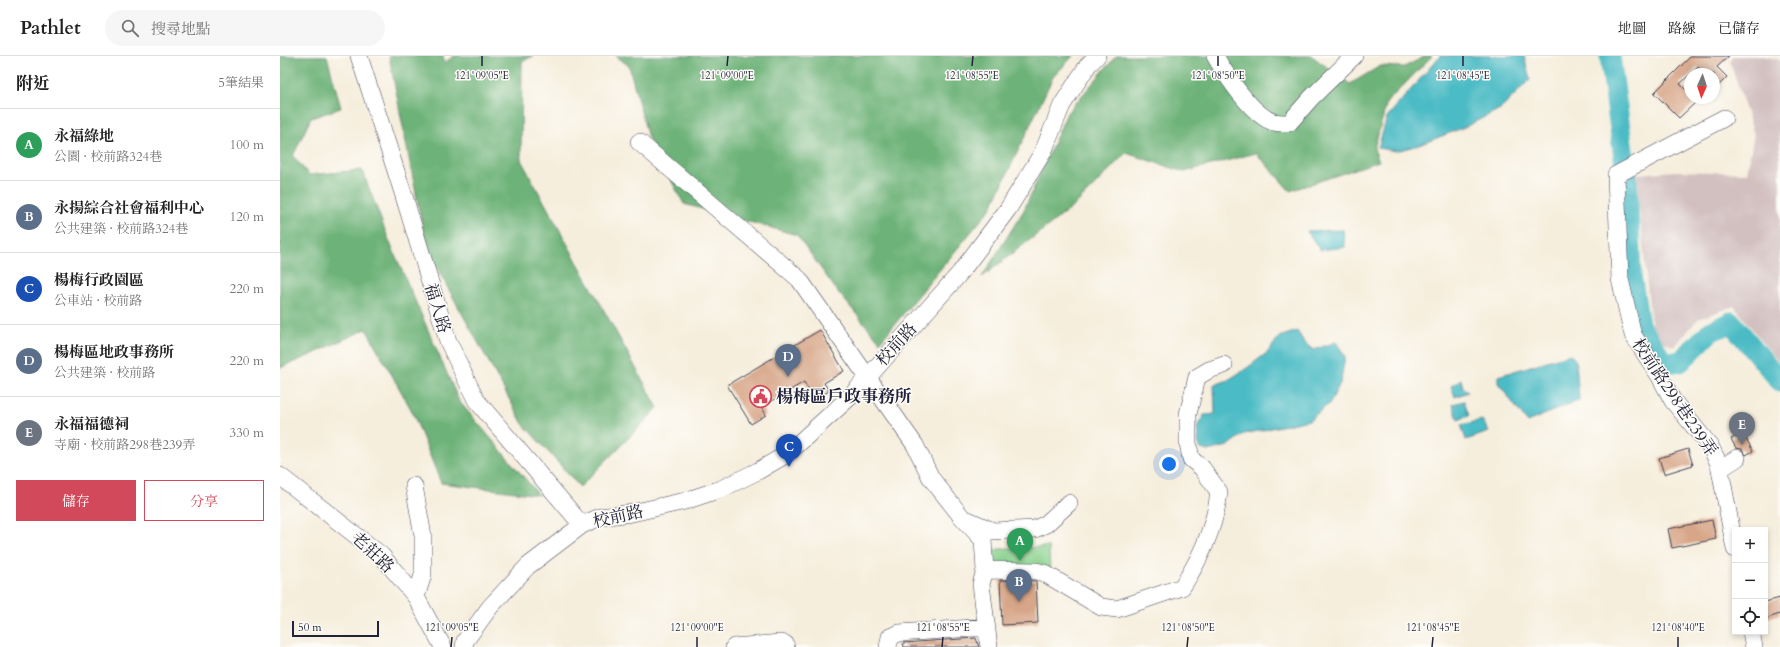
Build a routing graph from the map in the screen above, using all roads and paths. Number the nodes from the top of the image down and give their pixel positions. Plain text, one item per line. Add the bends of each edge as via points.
1 (359, 56) edge
2 (1097, 56) edge
3 (1215, 56) edge
4 (1354, 56) edge
5 (1724, 118) dead end
6 (639, 142) dead end
7 (1224, 365) dead end
8 (868, 376) junction
9 (1737, 458) dead end
10 (1720, 469) junction
11 (280, 476) edge
12 (414, 486) dead end
13 (1069, 503) dead end
14 (961, 516) junction
15 (582, 525) junction
16 (1732, 533) edge
17 (985, 570) junction
18 (416, 597) junction
19 (987, 627) junction
20 (1752, 635) edge
21 (443, 647) edge
22 (464, 647) edge
23 (734, 647) edge
24 (786, 647) edge
25 (888, 647) edge
26 (989, 647) edge
27 (1754, 647) edge

1 - 15 street, 福人路 via 454,354 476,400
2 - 8 street, 校前路 via 1088,65 1062,105 1043,152 1008,209 960,273
3 - 4 street via 1250,105 1273,122 1288,123
5 - 10 street, 校前路298巷239弄 via 1616,175 1620,279 1633,335 1673,401 1710,446
6 - 8 street via 799,279
7 - 17 street via 1197,377 1188,414 1191,459 1202,468 1219,492 1216,512 1207,538 1192,573 1182,587 1111,610 1101,607 1044,573
8 - 14 street via 915,446 931,478
8 - 15 street, 校前路 via 852,395 787,454 758,471 721,489 685,501 600,517
9 - 10 street
10 - 16 street, 校前路298巷239弄
11 - 18 street, 老莊路 via 381,555
12 - 18 street via 423,536 423,575
13 - 14 street via 1046,524 1035,529 993,531
14 - 17 street via 983,540
15 - 22 street, 校前路 via 528,566 490,607
17 - 19 street via 982,584
18 - 21 street, 老莊路
19 - 25 street via 899,633 890,637
19 - 26 street
20 - 27 street
23 - 24 street via 781,643

